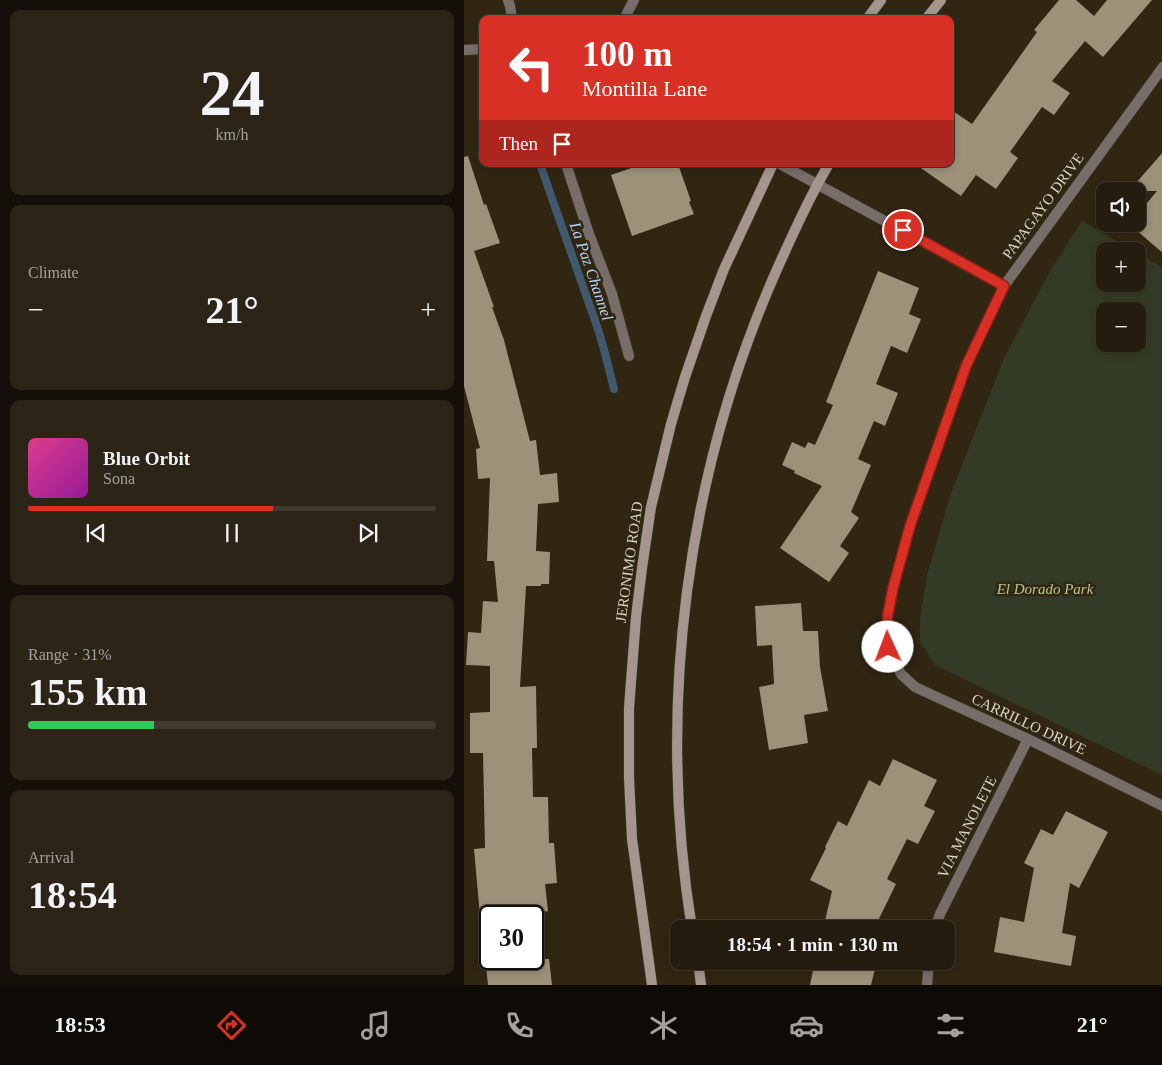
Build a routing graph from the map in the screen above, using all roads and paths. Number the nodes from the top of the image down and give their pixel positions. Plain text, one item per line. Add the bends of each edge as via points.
1 (508, 0) edge
2 (634, 0) edge
3 (881, 0) edge
4 (941, 0) edge
5 (511, 15) edge
6 (626, 15) edge
7 (870, 15) edge
8 (929, 15) edge
9 (479, 49) edge
10 (464, 50) edge
11 (1162, 67) edge
12 (567, 167) edge
13 (772, 167) edge
14 (786, 167) edge
15 (828, 167) edge
16 (817, 184) junction
17 (1004, 286) junction
18 (629, 356) dead end
19 (893, 659) joint
20 (1028, 739) junction
21 (1162, 806) edge
22 (691, 920) edge
23 (938, 920) edge
24 (700, 970) edge
25 (928, 970) edge
26 (652, 985) edge
27 (702, 985) edge
28 (927, 985) edge

1 - 5 street
2 - 6 street
3 - 7 main road
4 - 8 main road
9 - 10 street
11 - 17 street, PAPAGAYO DRIVE
12 - 18 street via 612,294
13 - 26 main road, JERONIMO ROAD via 724,269 685,377 651,507 642,568 629,708 629,778 632,839
14 - 16 street
15 - 16 main road
16 - 17 street
16 - 22 main road via 761,305 736,373 721,421 690,566 680,657 677,746 680,833
17 - 19 street, PAPAGAYO DRIVE via 966,366 910,526 888,614 886,632
19 - 20 street, CARRILLO DRIVE via 901,674 915,687
20 - 21 street, CARRILLO DRIVE
20 - 23 street, VIA MANOLETE
24 - 27 main road
25 - 28 street

